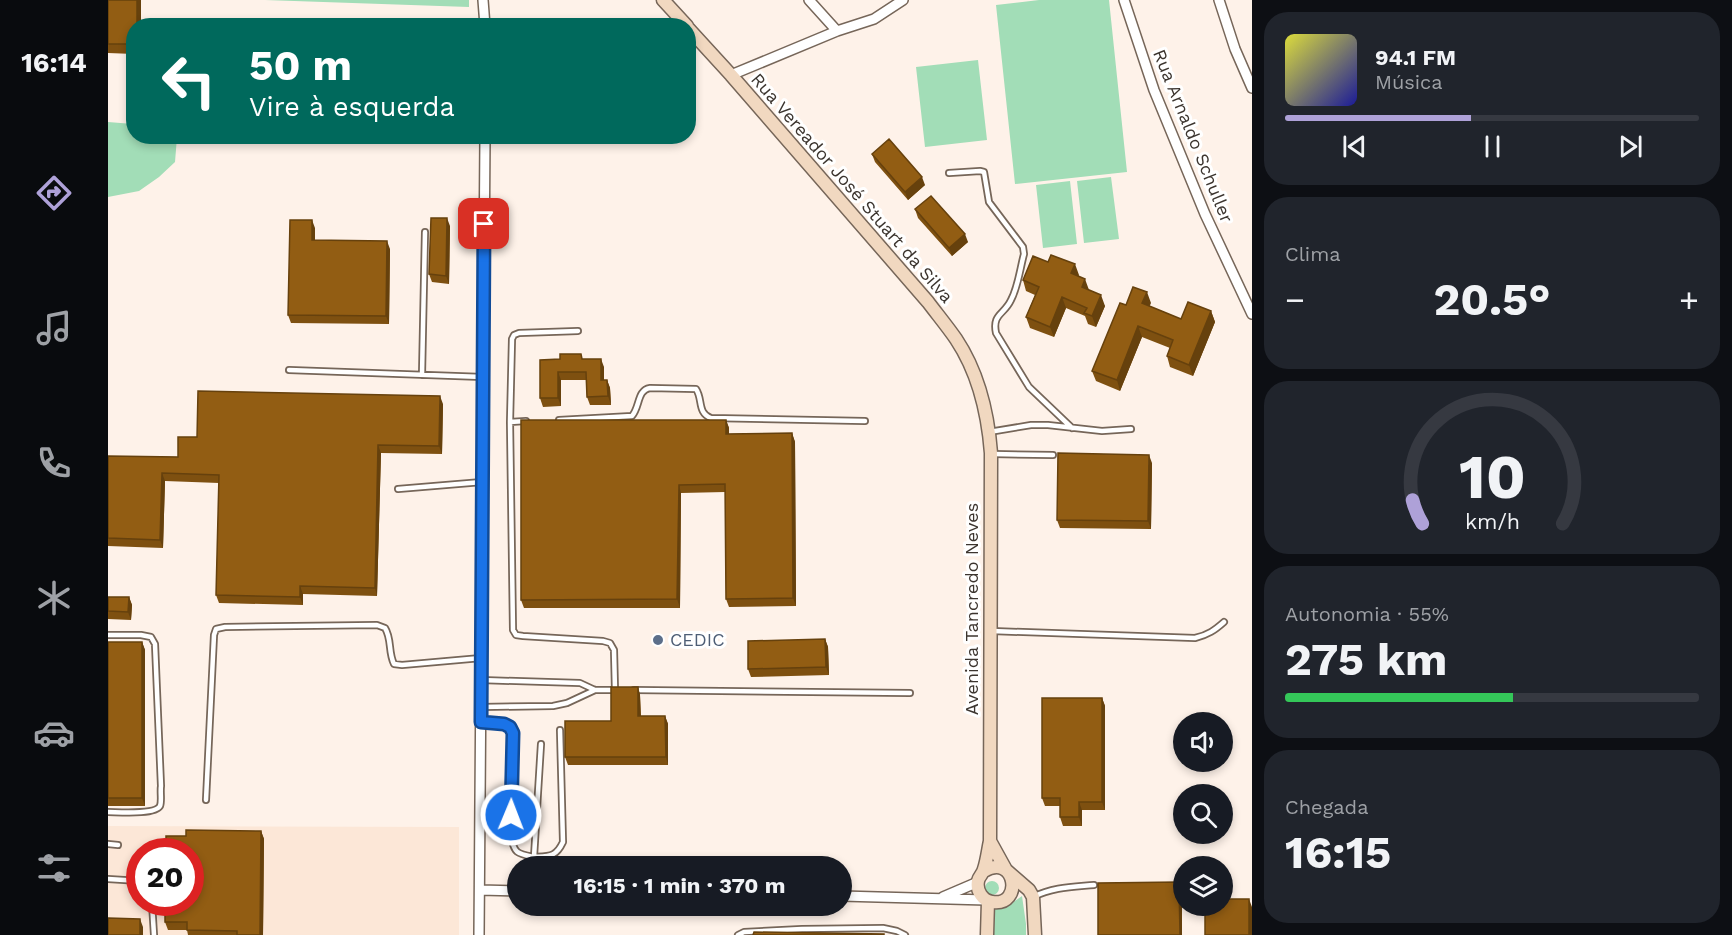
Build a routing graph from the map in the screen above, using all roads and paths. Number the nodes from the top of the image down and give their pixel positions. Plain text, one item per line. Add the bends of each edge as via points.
1 (483, 0) edge
2 (663, 0) edge
3 (809, 0) edge
4 (903, 0) edge
5 (1124, 0) edge
6 (1219, 0) edge
7 (484, 18) edge
8 (680, 18) edge
9 (837, 30) junction
10 (696, 36) edge
11 (731, 75) junction
12 (1252, 88) edge
13 (485, 144) edge
14 (949, 173) dead end
15 (424, 232) dead end
16 (1252, 314) edge
17 (578, 331) dead end
18 (289, 370) dead end
19 (422, 375) junction
20 (483, 377) junction
21 (976, 379) joint
22 (557, 420) edge
23 (533, 421) edge
24 (865, 421) dead end
25 (510, 422) junction
26 (1072, 428) junction
27 (1131, 429) dead end
28 (989, 432) junction
29 (991, 453) junction
30 (1053, 455) dead end
31 (482, 482) junction
32 (398, 489) dead end
33 (1224, 622) dead end
34 (990, 631) junction
35 (108, 635) edge
36 (481, 658) junction
37 (481, 680) junction
38 (595, 690) junction
39 (615, 690) junction
40 (910, 693) dead end
41 (481, 707) junction
42 (481, 722) junction
43 (560, 730) dead end
44 (541, 744) dead end
45 (206, 800) dead end
46 (108, 812) edge
47 (990, 841) junction
48 (108, 844) edge
49 (118, 845) dead end
50 (529, 856) edge
51 (534, 856) edge
52 (550, 856) edge
53 (1006, 870) junction
54 (981, 876) junction
55 (108, 879) edge
56 (126, 880) edge
57 (1094, 885) dead end
58 (480, 890) junction
59 (507, 891) edge
60 (852, 896) edge
61 (1033, 897) junction
62 (941, 898) junction
63 (987, 901) junction
64 (153, 916) edge
65 (154, 935) edge
66 (479, 935) edge
67 (738, 935) edge
68 (904, 935) edge
69 (987, 935) edge
70 (1035, 935) edge

1 - 7 street
2 - 8 main road, Rua Vereador José Stuart da Silva
3 - 9 street
4 - 9 street via 874,19
5 - 16 street, Rua Arnaldo Schuller via 1154,90 1200,204
6 - 12 street
9 - 11 street
10 - 11 main road, Rua Vereador José Stuart da Silva
11 - 21 main road, Rua Vereador José Stuart da Silva via 928,302 957,341
13 - 20 street
14 - 26 lane via 984,172 989,202 1023,247 1011,302 994,326 1029,387
15 - 19 lane
17 - 25 lane via 514,335
18 - 19 lane
19 - 20 lane
20 - 31 street
21 - 28 main road, Avenida Tancredo Neves
22 - 24 lane via 632,416 645,388 670,388 696,389 702,411 711,418
23 - 25 lane
25 - 39 lane via 513,630 523,636 610,643 614,650
26 - 27 lane
26 - 28 lane via 1048,425
28 - 29 main road, Avenida Tancredo Neves
29 - 30 lane
29 - 34 main road, Avenida Tancredo Neves
31 - 32 lane
31 - 36 street
33 - 34 lane via 1215,631 1196,638
34 - 47 main road, Avenida Tancredo Neves
35 - 46 lane via 141,635 151,637 155,644 161,786 156,810
36 - 37 street
36 - 45 lane via 394,664 390,636 377,625 216,629
37 - 38 lane via 580,683
37 - 41 street
38 - 39 lane
38 - 41 lane via 554,706
39 - 40 lane
41 - 42 street
42 - 50 lane via 504,724 513,733 511,836 519,854
42 - 58 street
43 - 52 lane via 563,842 558,852
44 - 51 lane
47 - 53 main road, Avenida Tancredo Neves
47 - 54 main road, Avenida Tancredo Neves
48 - 49 lane
53 - 54 main road via 995,867
53 - 61 main road, Avenida Tancredo Neves
53 - 63 main road via 1013,885 1009,896 1000,902
54 - 62 street
54 - 63 main road via 980,893
55 - 56 lane
57 - 61 lane via 1055,888
58 - 59 street
58 - 66 street
60 - 62 street
61 - 70 main road
62 - 63 street
63 - 69 main road
64 - 65 lane
67 - 68 lane via 884,928

